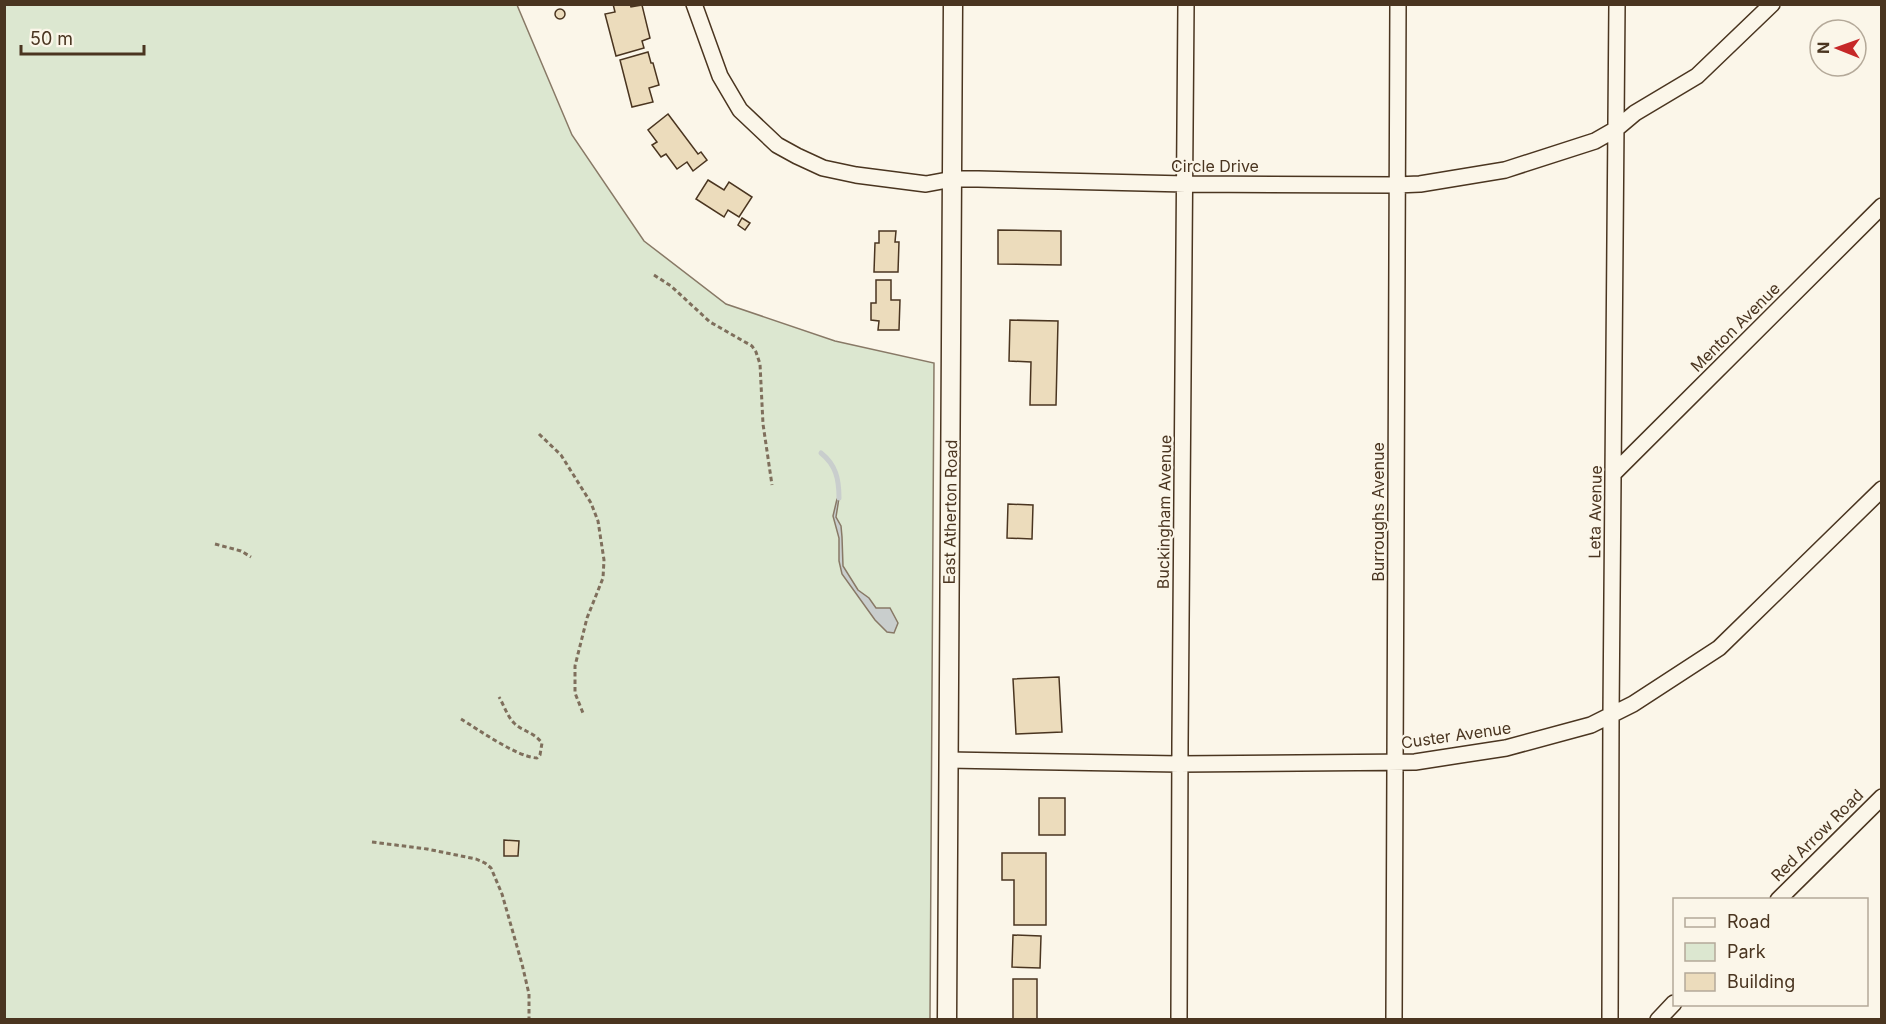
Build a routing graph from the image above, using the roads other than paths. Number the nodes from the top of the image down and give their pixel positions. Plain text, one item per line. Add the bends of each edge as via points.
1 (694, 4) edge
2 (953, 4) edge
3 (1186, 4) edge
4 (1398, 4) edge
5 (1617, 4) edge
6 (1772, 4) edge
7 (1616, 129) junction
8 (953, 179) junction
9 (1185, 184) junction
10 (1396, 184) junction
11 (1881, 207) edge
12 (1614, 473) junction
13 (1881, 489) edge
14 (1611, 715) junction
15 (948, 760) junction
16 (1396, 762) junction
17 (1179, 764) junction
18 (1881, 797) edge
19 (1780, 898) edge
20 (1673, 1004) edge
21 (947, 1020) edge
22 (1179, 1020) edge
23 (1394, 1020) edge
24 (1610, 1020) edge
25 (1658, 1020) edge

1 - 8 street, Circle Drive via 720,76 740,110 777,145 823,168 856,175 926,183
2 - 8 street, East Atherton Road
3 - 9 street, Buckingham Avenue
4 - 10 street, Burroughs Avenue
5 - 7 street, Leta Avenue
6 - 7 street, Circle Drive via 1697,76
7 - 10 street, Circle Drive via 1595,141 1505,170 1420,184
7 - 12 street, Leta Avenue
8 - 9 street, Circle Drive
8 - 15 street, East Atherton Road
9 - 10 street, Circle Drive
9 - 17 street, Buckingham Avenue
10 - 16 street, Burroughs Avenue
11 - 12 street, Menton Avenue
12 - 14 street, Leta Avenue
13 - 14 street, Custer Avenue via 1719,648
14 - 16 street, Custer Avenue via 1590,725 1506,748
14 - 24 street, Leta Avenue
15 - 17 street, Custer Avenue
15 - 21 street, East Atherton Road
16 - 17 street, Custer Avenue
16 - 23 street, Burroughs Avenue
17 - 22 street, Buckingham Avenue
18 - 19 street, Red Arrow Road
20 - 25 street

